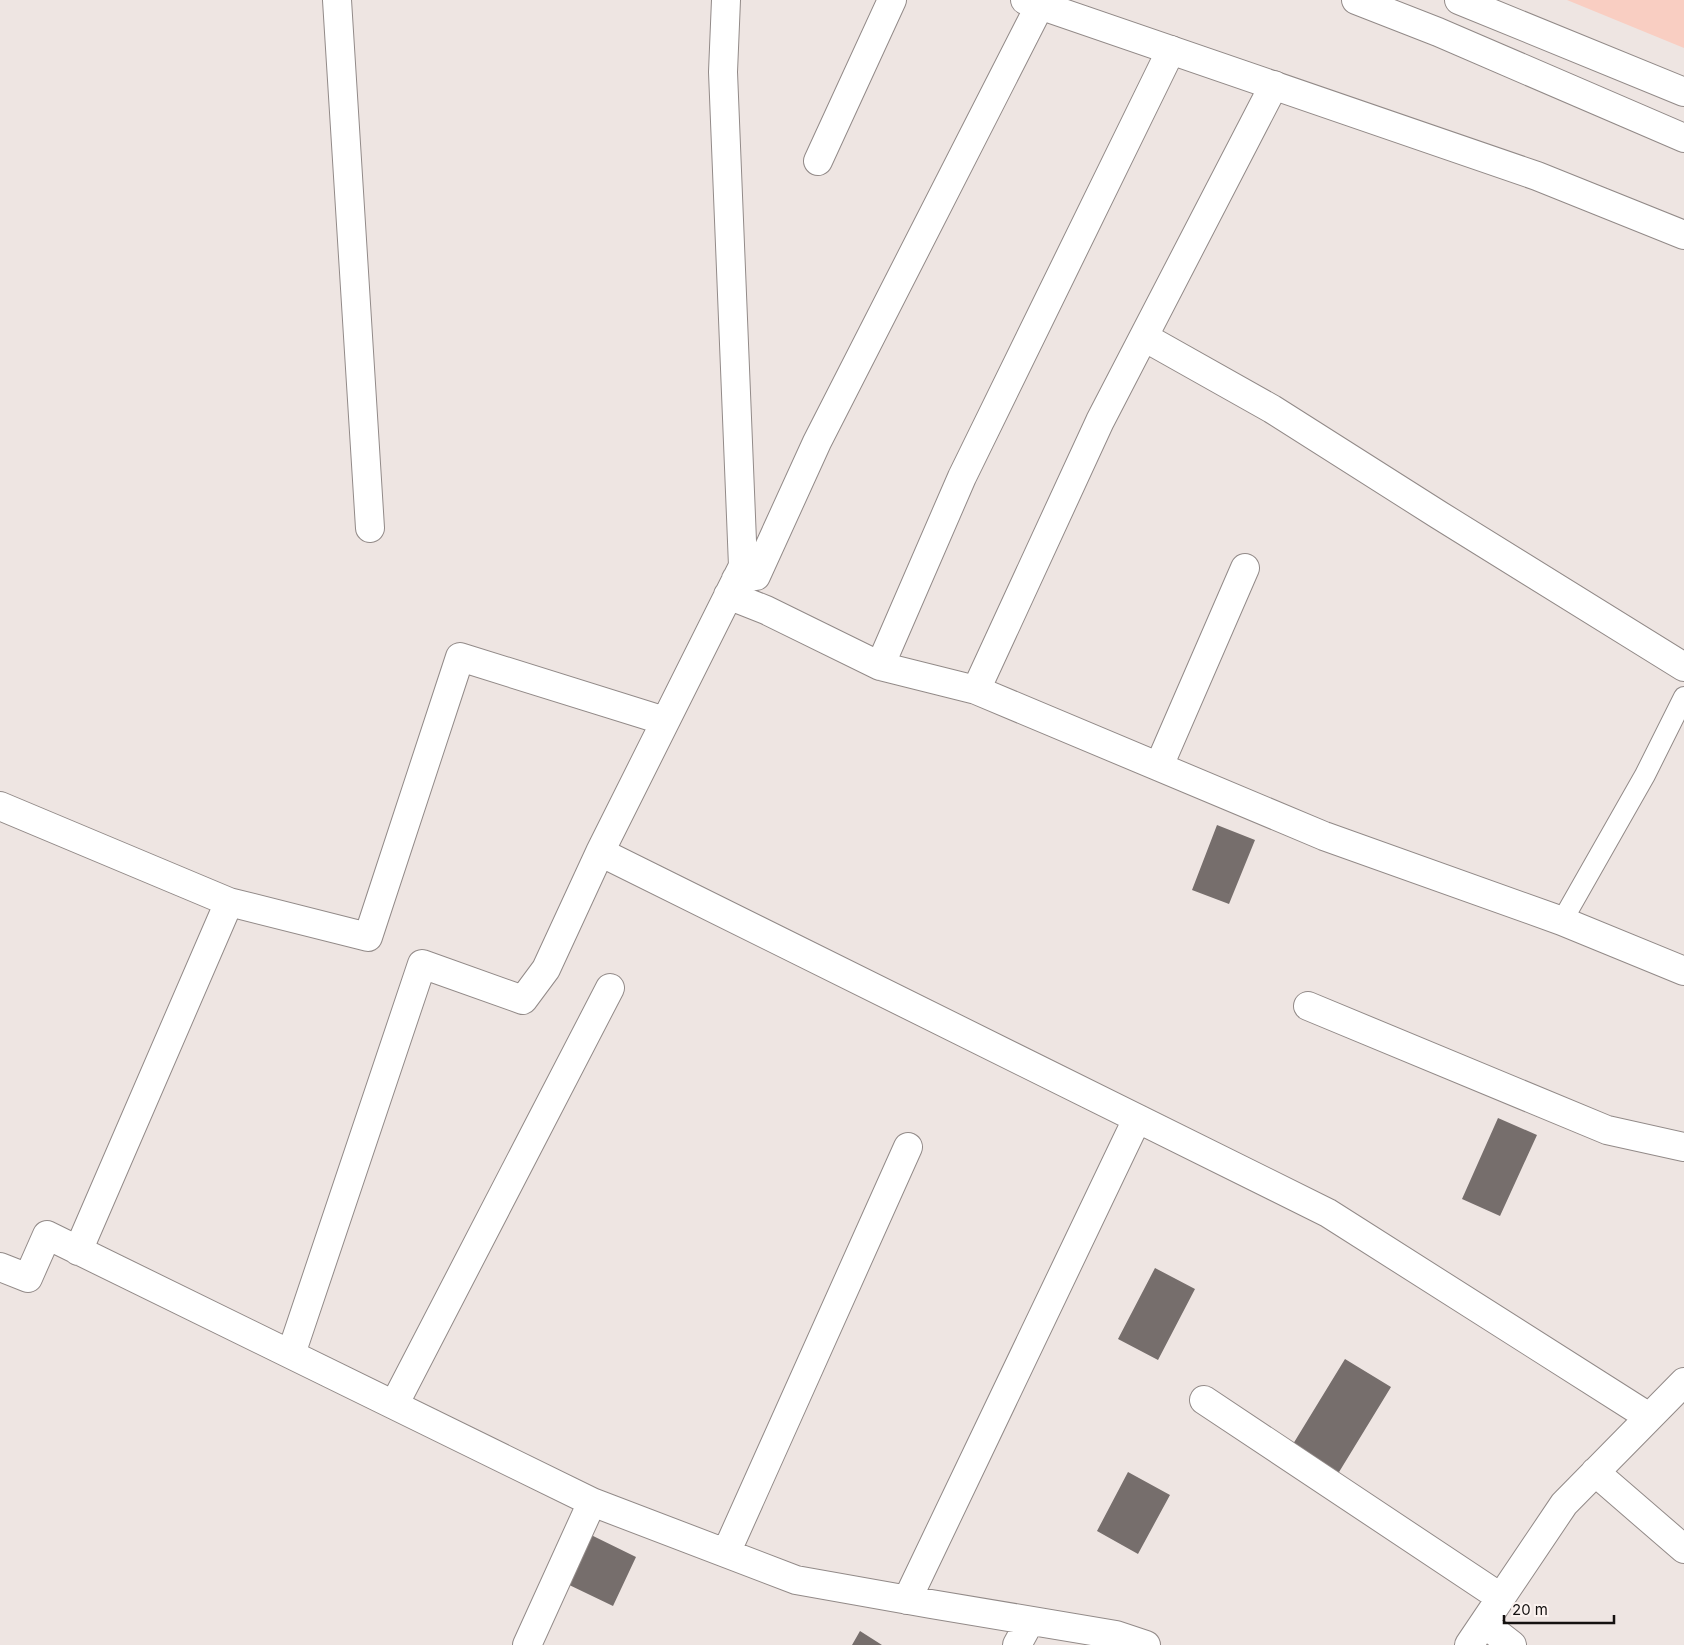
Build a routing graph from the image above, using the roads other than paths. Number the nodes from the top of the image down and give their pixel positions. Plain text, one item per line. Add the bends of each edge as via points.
1 (337, 0) edge
2 (726, 0) edge
3 (892, 0) edge
4 (1356, 0) edge
5 (1459, 0) edge
6 (1033, 3) edge
7 (1171, 50) junction
8 (1274, 85) junction
9 (1684, 92) edge
10 (1684, 138) edge
11 (818, 161) dead end
12 (1684, 235) edge
13 (1144, 338) junction
14 (370, 528) dead end
15 (1245, 568) dead end
16 (732, 587) junction
17 (880, 666) junction
18 (1684, 668) edge
19 (976, 690) junction
20 (1684, 697) edge
21 (665, 721) junction
22 (1158, 766) junction
23 (0, 806) edge
24 (600, 852) junction
25 (229, 902) junction
26 (1562, 921) junction
27 (1684, 971) edge
28 (610, 988) dead end
29 (1308, 1006) dead end
30 (1137, 1119) junction
31 (908, 1147) dead end
32 (1684, 1147) edge
33 (78, 1251) junction
34 (0, 1267) edge
35 (291, 1354) junction
36 (1684, 1382) edge
37 (1204, 1400) dead end
38 (394, 1405) junction
39 (1649, 1417) junction
40 (1595, 1472) junction
41 (592, 1502) junction
42 (1684, 1549) edge
43 (726, 1553) junction
44 (1500, 1597) junction
45 (907, 1600) junction
46 (1030, 1621) junction
47 (1477, 1634) edge
48 (527, 1645) edge
49 (1017, 1645) edge
50 (1146, 1645) edge
51 (1512, 1645) edge

1 - 14 street
2 - 16 street via 723,72 743,566
3 - 11 street
4 - 10 street
5 - 9 street
6 - 7 street
6 - 16 street via 816,442 756,576
7 - 8 street
7 - 17 street via 962,477
8 - 12 street via 1537,176
8 - 13 street
13 - 18 street via 1272,409
13 - 19 street via 1100,421
15 - 22 street
16 - 17 street via 766,610
16 - 21 street
17 - 19 street
19 - 22 street
20 - 26 lane
21 - 24 street
21 - 25 street via 460,658 368,937
22 - 26 street via 1324,836
23 - 25 street
24 - 30 street
24 - 35 street via 546,969 523,1000 422,964
25 - 33 street
26 - 27 street
28 - 38 street
29 - 32 street via 1607,1130
30 - 39 street via 1328,1213
30 - 45 street
31 - 43 street
33 - 34 street via 47,1235 28,1278
33 - 35 street
35 - 38 street
36 - 39 street
37 - 44 street
38 - 41 street
39 - 40 street
40 - 42 street
40 - 44 street via 1564,1504
41 - 43 street
41 - 48 street
43 - 45 street via 796,1580
44 - 47 street
45 - 46 street
46 - 49 street
46 - 50 street via 1116,1635
47 - 51 street

